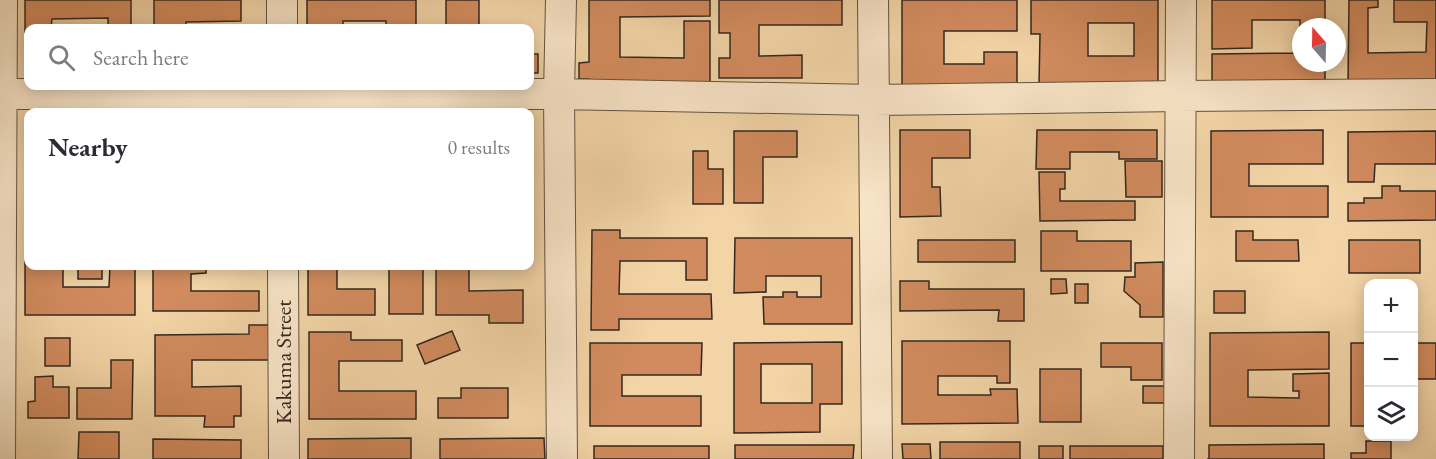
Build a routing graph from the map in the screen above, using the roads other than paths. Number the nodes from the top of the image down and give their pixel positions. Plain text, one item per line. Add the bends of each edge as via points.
1 (2, 0) edge
2 (282, 0) edge
3 (561, 0) edge
4 (873, 0) edge
5 (1181, 0) edge
6 (282, 24) edge
7 (1, 94) edge
8 (559, 94) junction
9 (1436, 94) edge
10 (1181, 96) junction
11 (282, 97) edge
12 (874, 100) junction
13 (283, 270) edge
14 (0, 459) edge
15 (284, 459) edge
16 (562, 459) edge
17 (878, 459) edge
18 (1179, 459) edge

1 - 7 street
2 - 6 street
3 - 8 street
4 - 12 street
5 - 10 street
7 - 11 street
7 - 14 street
8 - 11 street
8 - 12 street
8 - 16 street
9 - 10 street
10 - 12 street
10 - 18 street
12 - 17 street
13 - 15 street, Kakuma Street

